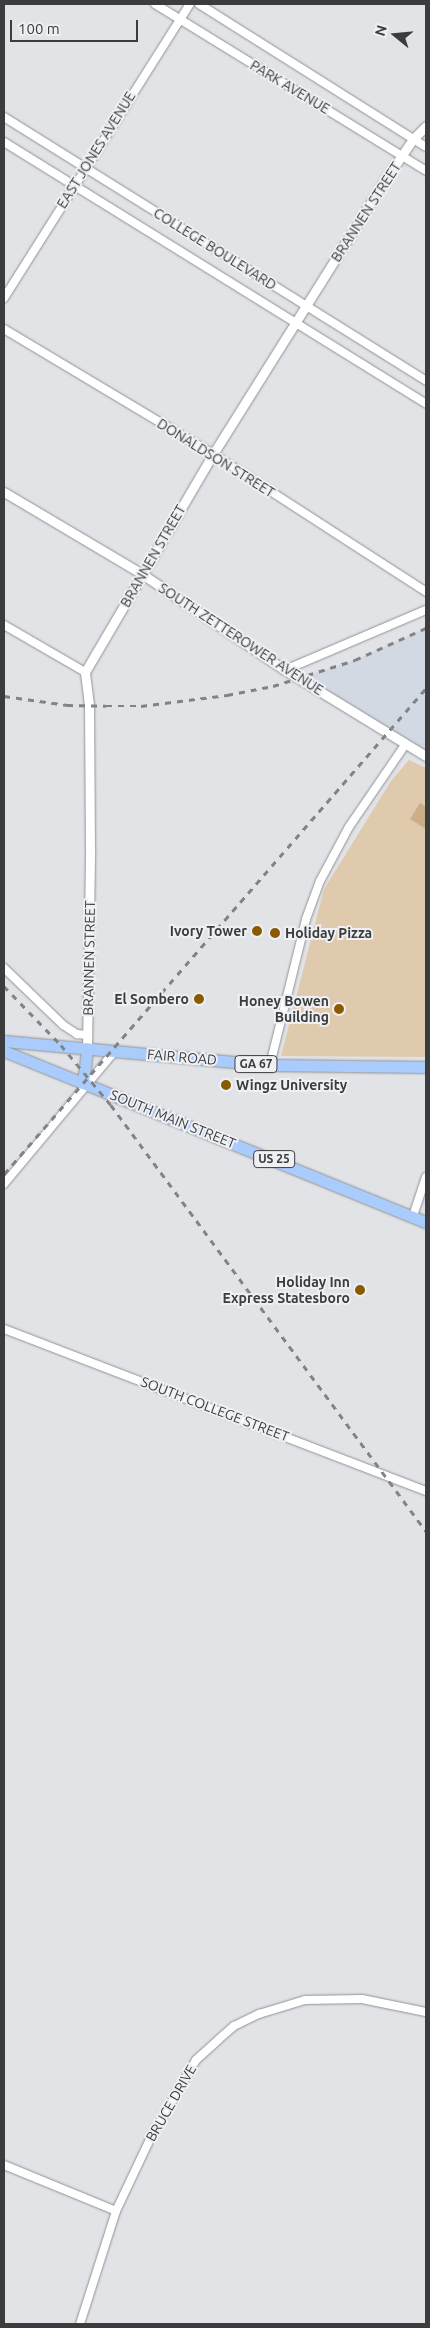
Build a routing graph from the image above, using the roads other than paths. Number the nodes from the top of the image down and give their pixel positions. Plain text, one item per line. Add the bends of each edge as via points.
1 (155, 4) edge
2 (190, 4) edge
3 (199, 4) edge
4 (179, 19) junction
5 (4, 117) edge
6 (426, 126) edge
7 (413, 139) junction
8 (4, 142) edge
9 (426, 147) edge
10 (402, 155) junction
11 (86, 168) junction
12 (426, 170) edge
13 (75, 186) junction
14 (4, 298) edge
15 (306, 306) junction
16 (295, 323) junction
17 (4, 329) edge
18 (426, 381) edge
19 (426, 404) edge
20 (213, 454) junction
21 (4, 492) edge
22 (142, 574) junction
23 (426, 592) edge
24 (426, 610) edge
25 (4, 625) edge
26 (285, 670) junction
27 (86, 672) junction
28 (405, 745) junction
29 (426, 756) edge
30 (4, 968) edge
31 (88, 1034) junction
32 (4, 1041) edge
33 (87, 1048) junction
34 (4, 1051) edge
35 (115, 1052) junction
36 (270, 1065) junction
37 (426, 1067) edge
38 (85, 1084) junction
39 (426, 1177) edge
40 (4, 1184) edge
41 (413, 1216) junction
42 (426, 1222) edge
43 (4, 1329) edge
44 (426, 1491) edge
45 (426, 2012) edge
46 (4, 2165) edge
47 (116, 2211) junction
48 (80, 2324) edge

1 - 4 street, PARK AVENUE
2 - 4 street, EAST JONES AVENUE
3 - 7 street, PARK AVENUE
4 - 10 street, PARK AVENUE
4 - 11 street, EAST JONES AVENUE
5 - 11 street, COLLEGE BOULEVARD
6 - 7 street, BRANNEN STREET
7 - 9 street, PARK AVENUE
7 - 10 street, BRANNEN STREET
8 - 13 street, COLLEGE BOULEVARD
10 - 12 street, PARK AVENUE
10 - 15 street, BRANNEN STREET
11 - 13 street, EAST JONES AVENUE
11 - 15 street, COLLEGE BOULEVARD
13 - 14 street, EAST JONES AVENUE
13 - 16 street, COLLEGE BOULEVARD
15 - 16 street, BRANNEN STREET
15 - 18 street, COLLEGE BOULEVARD
16 - 19 street, COLLEGE BOULEVARD
16 - 20 street, BRANNEN STREET
17 - 20 street, DONALDSON STREET
20 - 22 street, BRANNEN STREET
20 - 23 street, DONALDSON STREET
21 - 22 street, SOUTH ZETTEROWER AVENUE
22 - 26 street, SOUTH ZETTEROWER AVENUE
22 - 27 street, BRANNEN STREET
24 - 26 street
25 - 27 street
26 - 28 street, SOUTH ZETTEROWER AVENUE
27 - 31 street, BRANNEN STREET via 90,802
28 - 29 street, SOUTH ZETTEROWER AVENUE
28 - 36 street via 349,827 320,880 306,918
30 - 31 street via 63,1025 77,1034
31 - 33 street, BRANNEN STREET
32 - 33 main road, GA 67
33 - 35 main road, FAIR ROAD / GA 67
33 - 38 main road
34 - 38 main road, SOUTH MAIN STREET / US 25
35 - 36 main road, FAIR ROAD / GA 67
35 - 38 street
36 - 37 main road, FAIR ROAD / GA 67
38 - 40 street
38 - 41 main road, SOUTH MAIN STREET / US 25
39 - 41 street
41 - 42 main road, SOUTH MAIN STREET / US 25
43 - 44 street, SOUTH COLLEGE STREET
45 - 47 street, BRUCE DRIVE via 362,1999 333,1998 287,2004 234,2026 196,2060 180,2082
46 - 47 street
47 - 48 street, BRUCE DRIVE

